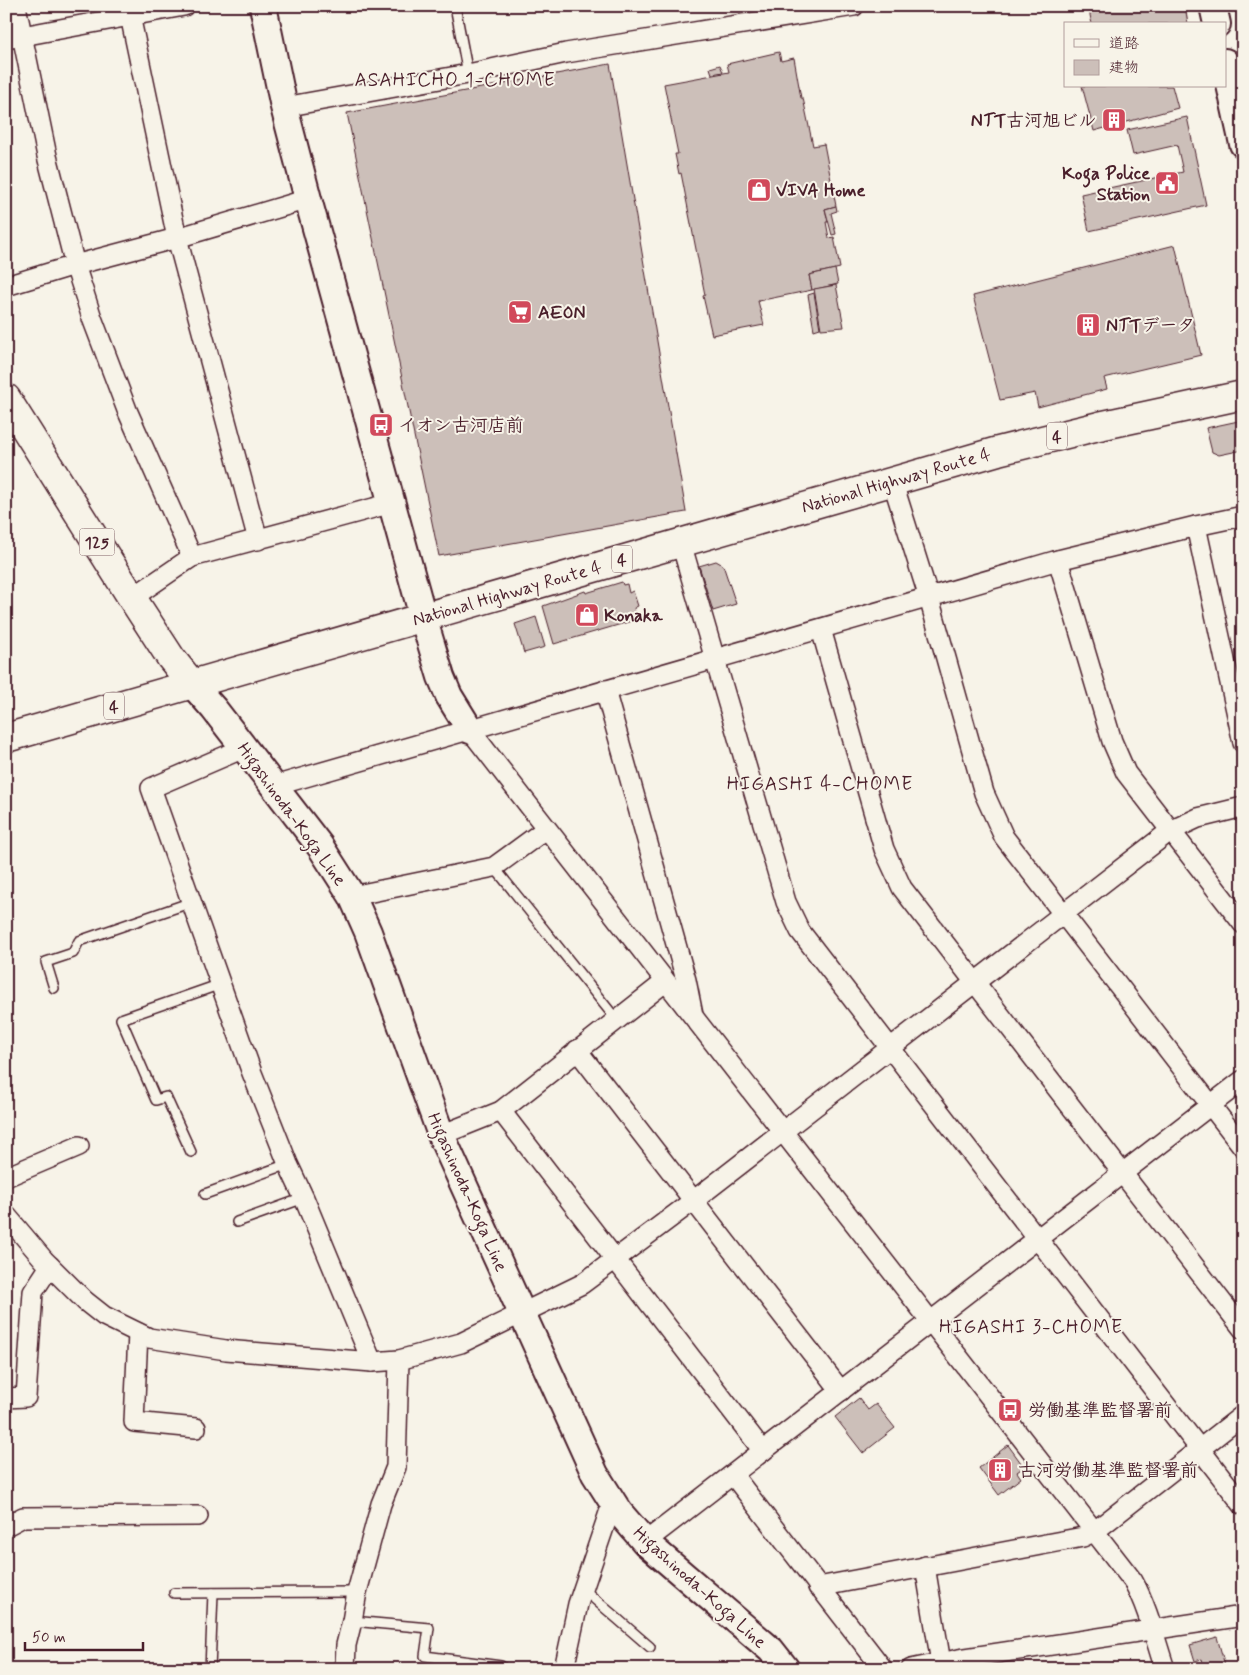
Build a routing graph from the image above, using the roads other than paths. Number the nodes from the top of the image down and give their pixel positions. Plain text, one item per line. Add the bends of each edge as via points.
1 (16, 6) edge
2 (184, 6) edge
3 (263, 6) edge
4 (455, 6) edge
5 (854, 6) edge
6 (1213, 6) edge
7 (130, 12) edge
8 (1217, 22) edge
9 (14, 38) edge
10 (1232, 67) edge
11 (468, 74) junction
12 (284, 107) junction
13 (1243, 144) edge
14 (308, 199) junction
15 (177, 238) junction
16 (75, 265) junction
17 (6, 286) edge
18 (1243, 395) edge
19 (7, 401) edge
20 (892, 480) junction
21 (392, 503) junction
22 (1243, 516) edge
23 (1196, 526) junction
24 (258, 540) junction
25 (681, 543) junction
26 (192, 557) junction
27 (1058, 560) junction
28 (132, 598) junction
29 (929, 598) junction
30 (422, 617) junction
31 (821, 629) junction
32 (714, 660) junction
33 (192, 684) junction
34 (605, 690) junction
35 (470, 730) junction
36 (6, 738) edge
37 (1243, 743) edge
38 (244, 748) junction
39 (274, 786) junction
40 (1243, 807) edge
41 (546, 829) junction
42 (1170, 831) junction
43 (494, 867) junction
44 (352, 896) junction
45 (192, 902) junction
46 (1064, 913) junction
47 (1243, 924) edge
48 (665, 982) junction
49 (976, 983) junction
50 (221, 984) junction
51 (54, 988) dead end
52 (616, 1019) junction
53 (694, 1019) junction
54 (889, 1048) junction
55 (577, 1050) junction
56 (1243, 1080) edge
57 (1210, 1105) junction
58 (501, 1111) junction
59 (781, 1132) junction
60 (441, 1136) junction
61 (78, 1146) dead end
62 (1243, 1147) edge
63 (191, 1152) dead end
64 (288, 1164) junction
65 (1121, 1172) junction
66 (6, 1177) edge
67 (205, 1194) dead end
68 (304, 1198) junction
69 (693, 1201) junction
70 (6, 1215) edge
71 (237, 1222) dead end
72 (1037, 1240) junction
73 (615, 1259) junction
74 (50, 1266) junction
75 (521, 1314) junction
76 (930, 1322) junction
77 (1243, 1329) edge
78 (138, 1333) junction
79 (399, 1360) junction
80 (372, 1362) junction
81 (841, 1391) junction
82 (6, 1398) edge
83 (1243, 1415) edge
84 (196, 1428) dead end
85 (1199, 1449) junction
86 (763, 1451) junction
87 (732, 1475) junction
88 (612, 1501) junction
89 (1243, 1505) edge
90 (198, 1516) dead end
91 (6, 1526) edge
92 (1095, 1531) junction
93 (645, 1542) junction
94 (925, 1566) junction
95 (818, 1586) junction
96 (583, 1589) junction
97 (174, 1592) dead end
98 (357, 1592) junction
99 (213, 1593) junction
100 (1243, 1616) edge
101 (352, 1621) junction
102 (1152, 1629) junction
103 (650, 1647) dead end
104 (954, 1664) edge
105 (501, 1666) dead end
106 (210, 1669) edge
107 (345, 1669) edge
108 (564, 1669) edge
109 (786, 1669) edge
110 (883, 1669) edge
111 (911, 1669) edge
112 (1164, 1669) edge

1 - 9 street
2 - 7 street
3 - 12 main road
4 - 11 lane
5 - 11 street via 566,53
6 - 8 main road
7 - 9 street
7 - 15 street
9 - 16 street
10 - 13 main road
11 - 12 street
12 - 14 main road
14 - 15 street
14 - 21 main road
15 - 16 street
15 - 24 street
16 - 17 street
16 - 26 street via 127,410
18 - 20 highway, National Highway Route 4 / 4 via 1099,426
19 - 28 highway, 125
20 - 25 highway, National Highway Route 4 / 4
20 - 29 street
21 - 24 street
21 - 30 main road
22 - 23 street
23 - 27 street
23 - 37 street
24 - 26 street
25 - 30 highway, National Highway Route 4 / 4
25 - 32 street
26 - 28 street
27 - 29 street
27 - 42 street via 1112,741 1126,772
28 - 33 highway, 125
29 - 31 street
29 - 46 street via 984,793 1004,837
30 - 33 highway, National Highway Route 4 / 4
30 - 35 main road via 446,690
31 - 32 street
31 - 49 street via 892,869 902,888
32 - 34 street
32 - 54 street via 793,918
33 - 36 highway, National Highway Route 4 / 4
33 - 38 main road, Higashinoda-Koga Line
34 - 35 street
34 - 53 street
35 - 39 street
35 - 41 street
38 - 39 main road, Higashinoda-Koga Line
38 - 45 street via 152,788
39 - 44 main road, Higashinoda-Koga Line via 320,846
40 - 42 street via 1198,818
41 - 43 street
41 - 48 street
42 - 46 street
42 - 47 street
43 - 44 street
43 - 52 lane
44 - 60 main road, Higashinoda-Koga Line
45 - 50 street
45 - 51 lane via 79,942 73,953 46,962
46 - 49 street
46 - 57 street
48 - 52 street
48 - 53 street
49 - 54 street
49 - 65 street
50 - 63 lane via 121,1019 156,1100 166,1097
50 - 64 street
52 - 55 street
53 - 59 street
54 - 59 street
54 - 72 street
55 - 58 street
55 - 69 street
56 - 57 street
57 - 62 street
57 - 65 street
58 - 60 street
58 - 73 street
59 - 69 street
59 - 76 street
60 - 75 main road, Higashinoda-Koga Line
61 - 66 street
64 - 67 lane
64 - 68 street
65 - 72 street
65 - 77 street
68 - 71 lane
68 - 80 street
69 - 73 street
69 - 81 street
70 - 74 street
72 - 76 street
72 - 85 street
73 - 75 street via 582,1284
73 - 86 street
74 - 78 street via 104,1316
74 - 82 street via 33,1292 26,1397
75 - 79 street via 462,1343
75 - 88 main road, Higashinoda-Koga Line via 595,1474
76 - 81 street
76 - 92 street
78 - 80 street via 149,1338 218,1349
78 - 84 street via 134,1422
79 - 80 street
79 - 98 street via 396,1467
81 - 86 street
83 - 85 street
85 - 89 street
85 - 92 street
86 - 87 street
87 - 93 street
87 - 95 street
88 - 93 main road, Higashinoda-Koga Line
88 - 96 street
90 - 91 street via 23,1517
92 - 94 street via 1082,1537
92 - 102 street via 1136,1587
93 - 109 main road, Higashinoda-Koga Line via 771,1650
94 - 95 street
94 - 104 street
95 - 110 street
96 - 103 lane
96 - 108 street
97 - 99 lane
98 - 99 lane
98 - 101 street
99 - 106 lane
100 - 102 street
101 - 105 lane via 428,1628 425,1656
101 - 107 street
102 - 104 street
102 - 112 street
104 - 111 street

